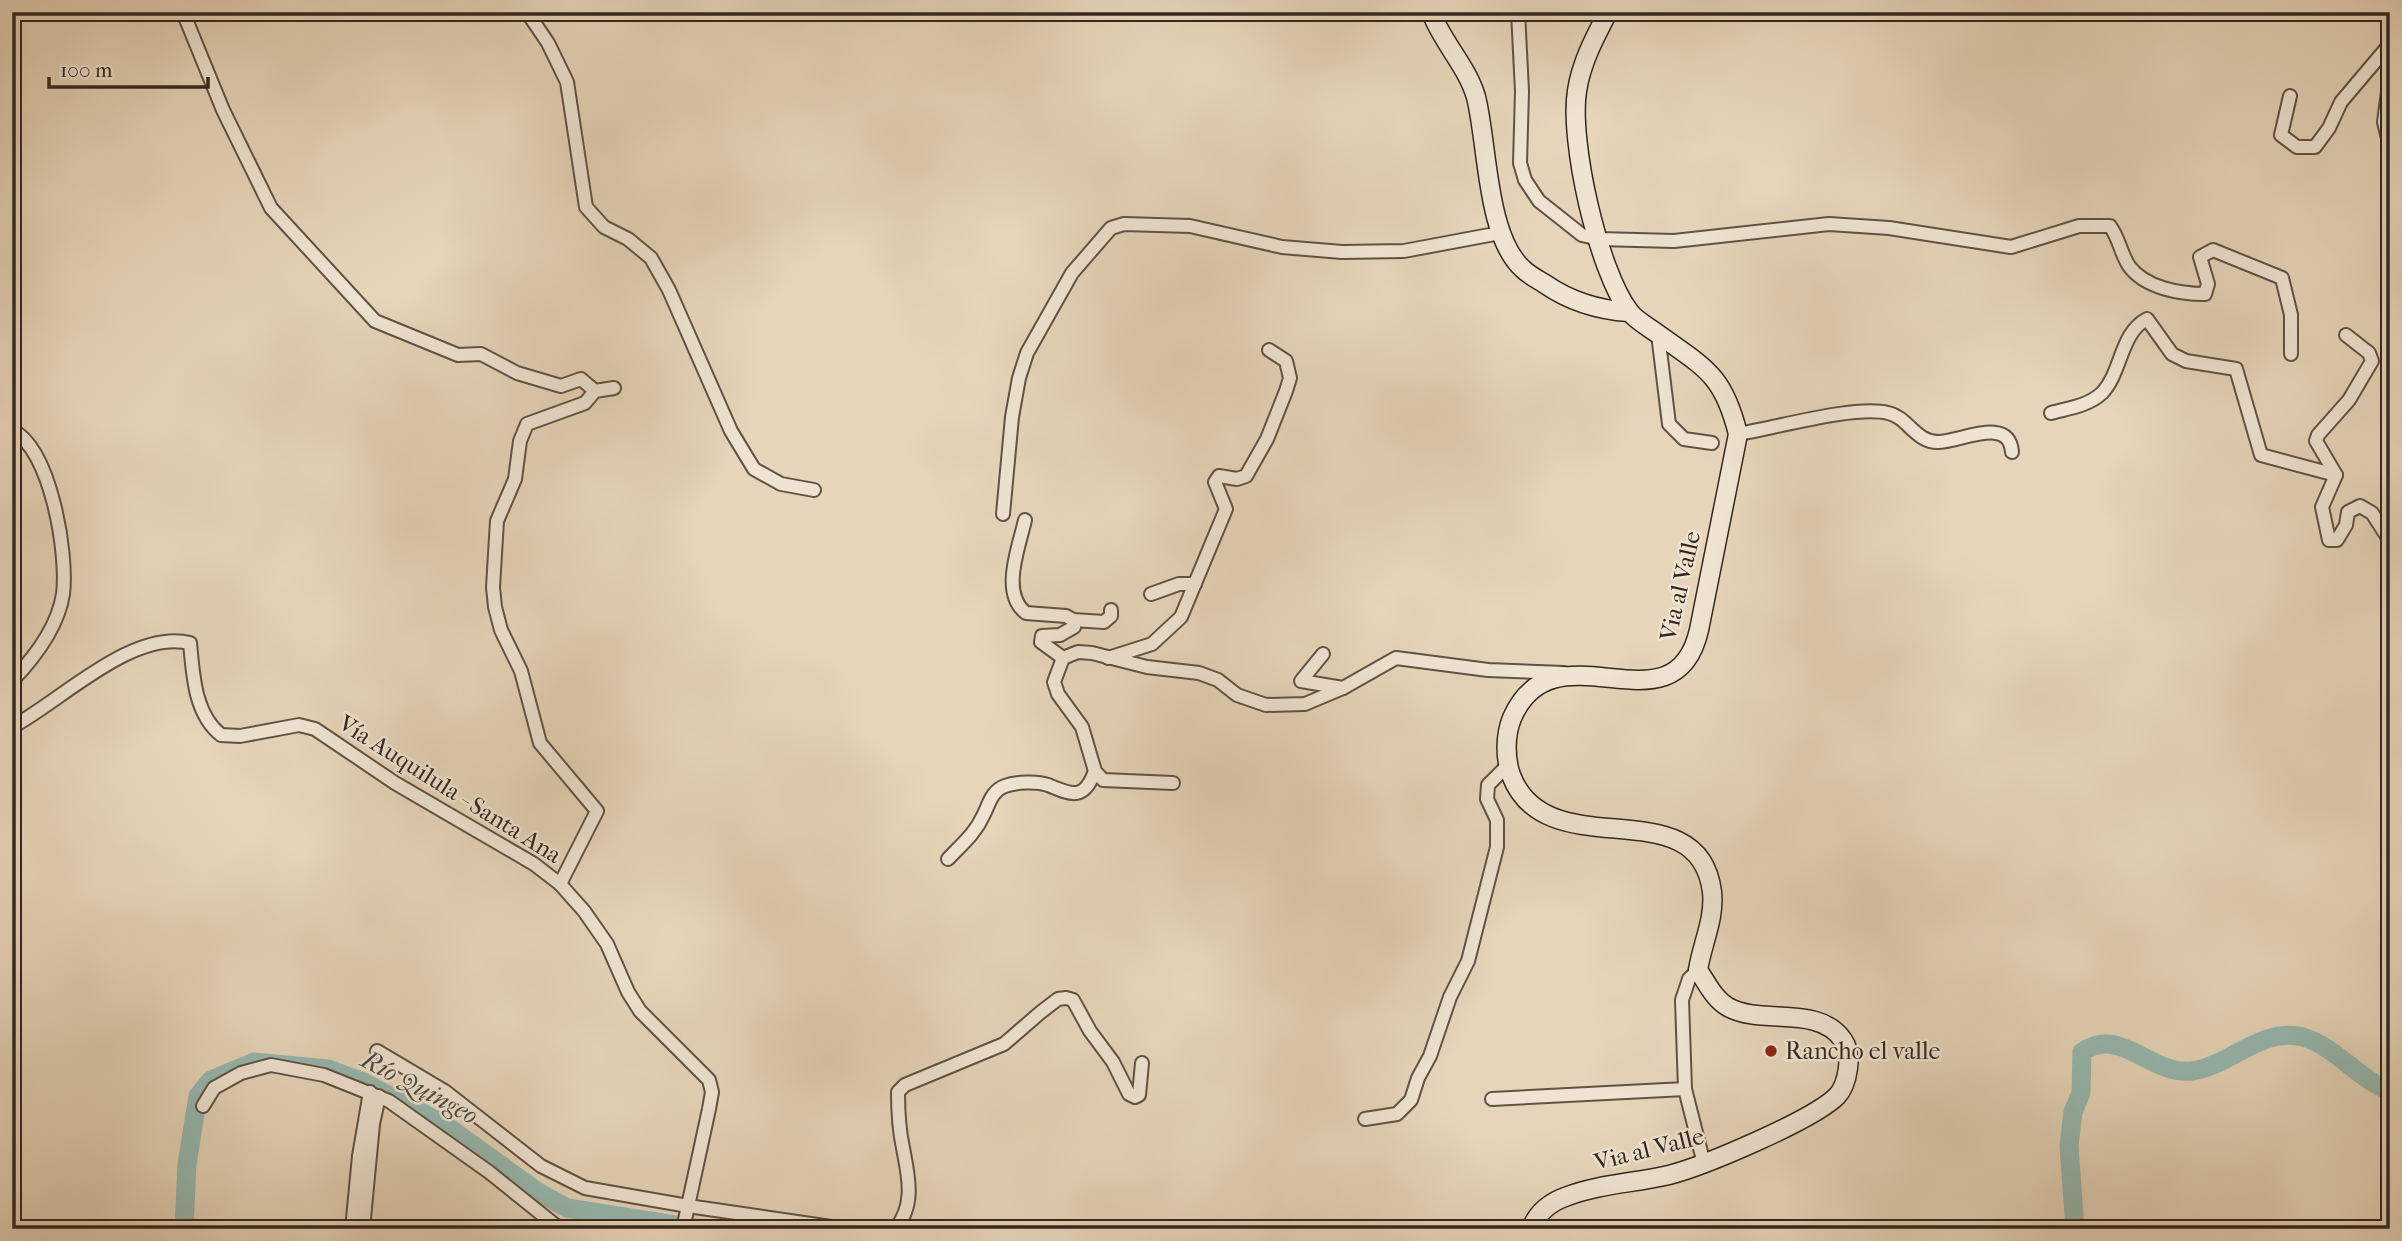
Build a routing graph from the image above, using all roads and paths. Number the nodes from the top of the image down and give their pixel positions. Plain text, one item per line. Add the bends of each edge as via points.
1 (183, 12) edge
2 (527, 12) edge
3 (1431, 12) edge
4 (1518, 12) edge
5 (1608, 12) edge
6 (2390, 44) edge
7 (2390, 76) edge
8 (2290, 96) dead end
9 (2390, 147) edge
10 (1500, 233) junction
11 (1599, 239) junction
12 (1629, 313) junction
13 (1658, 334) junction
14 (2346, 335) dead end
15 (1269, 350) dead end
16 (2291, 354) dead end
17 (614, 388) dead end
18 (595, 391) junction
19 (2051, 412) dead end
20 (12, 430) edge
21 (1738, 434) junction
22 (1712, 443) dead end
23 (2012, 452) dead end
24 (2336, 475) junction
25 (814, 490) dead end
26 (1003, 514) dead end
27 (1025, 520) dead end
28 (2390, 541) edge
29 (1195, 584) junction
30 (1151, 594) dead end
31 (1111, 610) dead end
32 (1073, 620) junction
33 (1323, 654) dead end
34 (1108, 658) junction
35 (1063, 659) junction
36 (1575, 673) junction
37 (12, 681) edge
38 (1343, 688) junction
39 (12, 727) edge
40 (1508, 765) junction
41 (1095, 771) junction
42 (1173, 783) dead end
43 (948, 859) dead end
44 (560, 884) junction
45 (1699, 970) junction
46 (377, 1051) dead end
47 (1142, 1063) dead end
48 (1685, 1089) junction
49 (375, 1094) junction
50 (1492, 1099) dead end
51 (203, 1105) dead end
52 (1365, 1119) dead end
53 (1704, 1164) junction
54 (687, 1209) junction
55 (352, 1229) edge
56 (363, 1229) edge
57 (560, 1229) edge
58 (682, 1229) edge
59 (845, 1229) edge
60 (895, 1229) edge
61 (1531, 1229) edge

1 - 18 street via 223,110 271,208 375,321 458,355 481,354 517,373 561,386 581,379
2 - 25 street via 567,82 586,207 604,227 651,258 731,431 754,469 781,484
3 - 10 main road via 1475,95
4 - 11 street via 1520,163 1525,180 1559,219 1582,235
5 - 11 main road, Via al Valle via 1576,94 1583,172
6 - 8 street via 2341,102 2315,147 2297,147 2281,135
7 - 9 street via 2384,122
10 - 12 main road via 1522,268 1553,290 1589,307
10 - 26 street via 1404,251 1342,253 1282,247 1190,226 1124,224 1111,228 1072,273 1027,353 1012,417
11 - 12 main road, Via al Valle via 1609,275
11 - 16 street via 1674,241 1829,224 1889,228 2011,247 2079,226 2110,226 2129,266 2148,282 2183,294 2205,294 2208,284 2200,257 2213,250 2281,278 2291,315
12 - 13 main road, Via al Valle
13 - 21 main road, Via al Valle via 1701,363 1717,380
13 - 22 street via 1668,424 1684,439
14 - 24 street via 2369,353 2372,361 2349,400 2316,441
15 - 29 street via 1286,361 1290,378 1286,391 1246,476 1219,476 1215,482 1226,509
17 - 18 street
18 - 44 street via 585,403 527,425 515,479 497,521 494,549 495,607 521,671 535,732 597,811
19 - 24 street via 2083,405 2103,392 2131,334 2147,319 2172,354 2186,361 2236,369 2261,455
20 - 37 street via 30,445 47,484 60,526 63,593 43,643
21 - 23 street via 1821,417 1883,412 1928,440 2002,434
21 - 36 main road, Via al Valle via 1691,653 1672,672 1653,680
24 - 28 street via 2322,507 2329,540 2337,540 2348,512 2360,506 2372,513
27 - 32 street via 1013,578 1020,609
29 - 30 street via 1179,584
29 - 34 street via 1181,617 1168,632 1152,644
31 - 32 street via 1104,622
32 - 35 street via 1074,627 1067,633 1042,636 1041,642
33 - 38 street via 1301,681
34 - 35 street via 1078,652
34 - 38 street via 1199,673 1266,705 1305,704
35 - 41 street via 1054,682 1082,727
36 - 38 street via 1488,670 1396,658
36 - 40 main road, Via al Valle via 1553,679 1524,696 1510,725
39 - 44 street, Vía Auquilula - Santa Ana via 101,667 153,642 173,639 190,643 196,694 220,734 240,736 299,725 315,729
40 - 45 main road via 1533,806 1558,821 1654,832 1688,845 1696,853 1708,878 1713,908
40 - 52 street via 1488,785 1487,800 1497,820 1497,847 1468,961 1430,1056 1411,1100 1396,1114
41 - 42 street via 1103,780
41 - 43 street via 1080,792 1068,794 1047,784 1005,786 995,792 971,837
44 - 54 street, Vía Auquilula - Santa Ana via 607,944 640,1011 709,1080 712,1092
45 - 48 street via 1689,979 1682,1000
45 - 53 main road, Via al Valle via 1726,1006 1814,1022 1843,1039 1848,1058 1845,1082 1829,1103
46 - 54 street via 446,1092 541,1166 572,1182
47 - 60 street via 1139,1095 1135,1097 1073,1000 1066,998 1058,999 1004,1044 905,1084 898,1092 898,1108 911,1182
48 - 50 street
48 - 53 street
49 - 51 street via 324,1075 271,1065 241,1073 214,1088
49 - 55 street via 359,1156
49 - 56 street
49 - 57 street via 489,1172
53 - 61 main road, Via al Valle via 1567,1196 1539,1213
54 - 58 street, Vía Auquilula - Santa Ana
54 - 59 street

